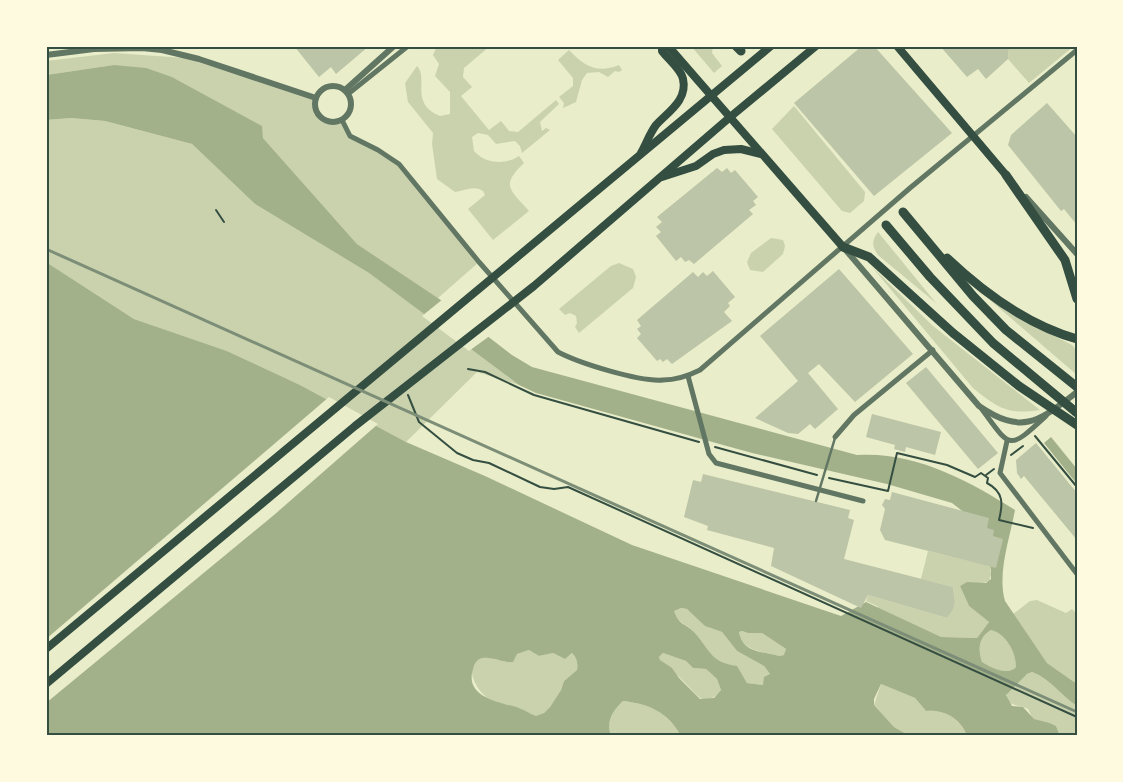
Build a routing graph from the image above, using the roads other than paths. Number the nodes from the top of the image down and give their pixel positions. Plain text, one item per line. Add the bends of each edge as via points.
1 (394, 46) edge
2 (408, 46) edge
3 (662, 46) edge
4 (668, 46) edge
5 (771, 46) edge
6 (816, 46) edge
7 (897, 46) edge
8 (149, 47) edge
9 (1077, 50) edge
10 (46, 55) edge
11 (346, 92) junction
12 (710, 96) junction
13 (316, 98) junction
14 (729, 118) junction
15 (342, 120) junction
16 (975, 136) junction
17 (761, 154) junction
18 (638, 158) junction
19 (1006, 175) junction
20 (658, 178) junction
21 (903, 212) dead end
22 (886, 225) dead end
23 (916, 229) junction
24 (843, 246) junction
25 (1077, 254) edge
26 (1077, 299) edge
27 (1073, 338) edge
28 (1077, 344) edge
29 (933, 350) junction
30 (688, 376) junction
31 (1077, 387) edge
32 (1077, 392) edge
33 (979, 406) junction
34 (1049, 413) junction
35 (1077, 413) edge
36 (1077, 425) edge
37 (836, 436) joint
38 (1007, 441) junction
39 (816, 501) dead end
40 (863, 501) dead end
41 (1077, 574) edge
42 (46, 649) edge
43 (46, 684) edge

1 - 11 street
2 - 11 street
3 - 18 main road via 662,51 684,82 682,93 675,107 656,126
4 - 12 main road
5 - 12 main road
6 - 14 main road
7 - 16 main road
8 - 10 street
8 - 13 street via 199,59
9 - 16 street
11 - 13 street via 328,86
11 - 15 street via 351,106 347,117
12 - 14 main road
12 - 18 main road
13 - 15 street via 316,111 322,118 330,122
14 - 17 main road
14 - 20 main road
15 - 30 street via 350,136 399,164 558,352 573,359 654,380
16 - 19 main road
16 - 24 street
17 - 20 main road via 741,149 724,150 696,166
17 - 24 main road
18 - 42 main road
19 - 25 street
19 - 26 highway via 1064,260
20 - 43 main road via 534,286 355,426
21 - 23 highway
22 - 35 highway via 993,343
23 - 27 highway via 974,284 1005,305
23 - 31 highway via 972,296 1006,330
24 - 29 street
24 - 30 street via 700,370
24 - 36 highway via 869,257 953,333 1019,386
27 - 28 highway
29 - 33 street
29 - 37 street via 854,415
30 - 40 street via 709,454 716,463
32 - 34 street
33 - 34 street via 1010,422 1032,422
33 - 38 street
34 - 38 street via 1020,440
37 - 39 lane
38 - 41 street via 1000,473

